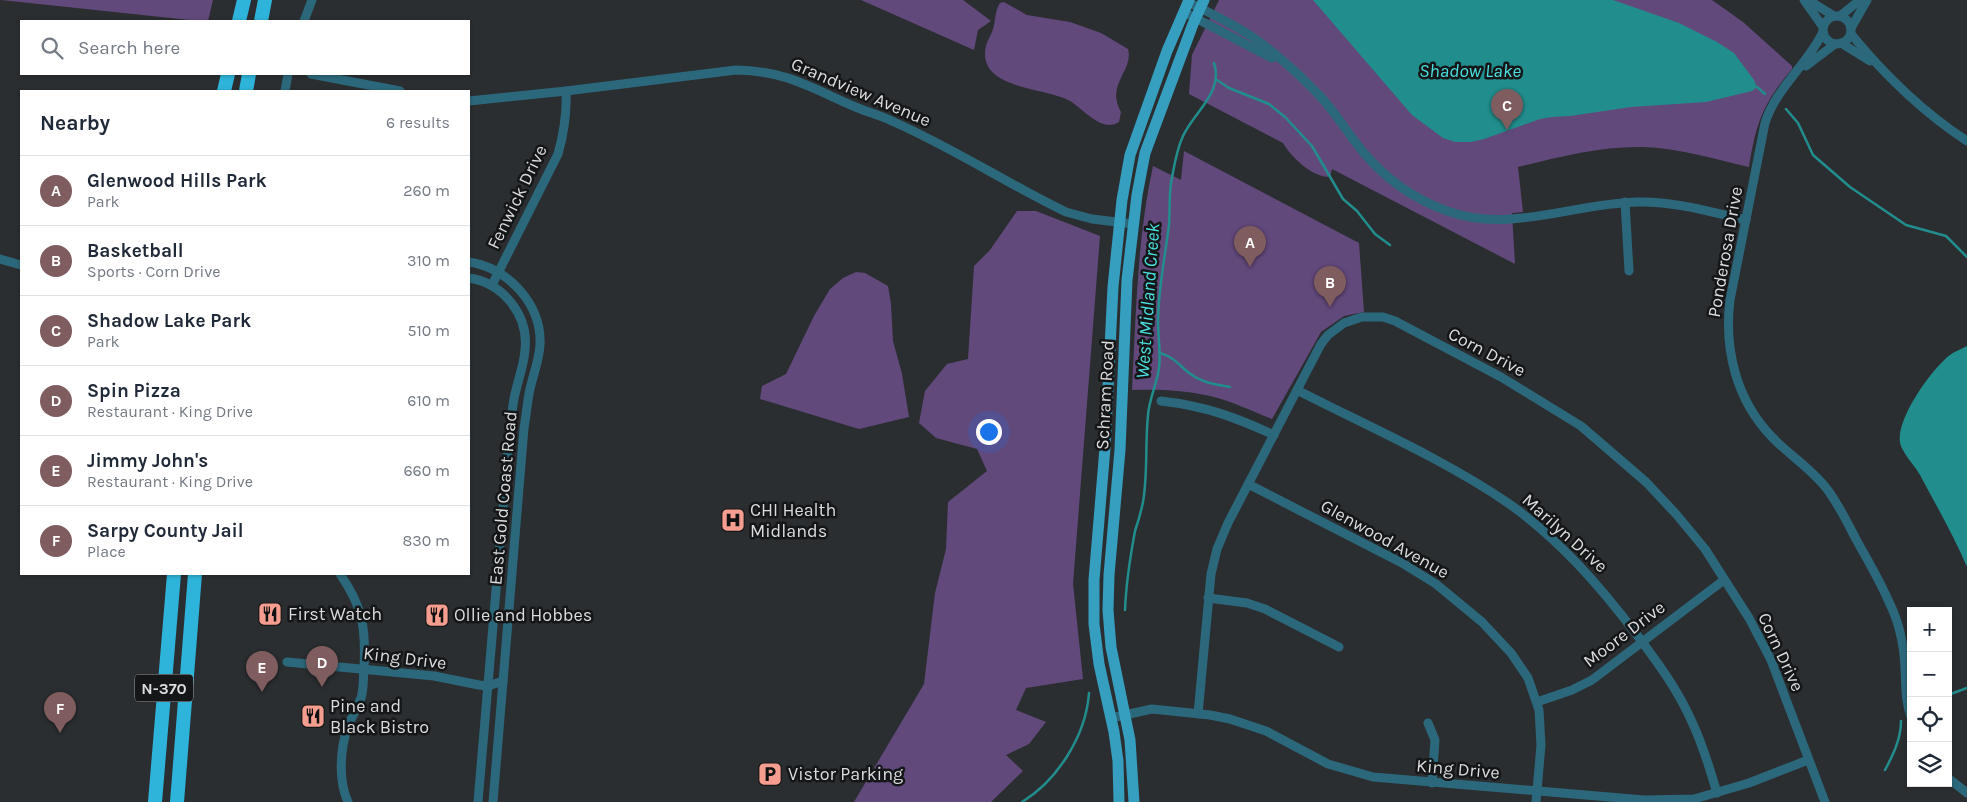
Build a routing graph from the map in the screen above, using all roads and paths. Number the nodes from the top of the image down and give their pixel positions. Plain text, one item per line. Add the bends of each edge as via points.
1 (244, 0) edge
2 (265, 0) edge
3 (312, 0) edge
4 (1804, 0) edge
5 (1808, 0) edge
6 (1860, 0) edge
7 (1867, 0) edge
8 (1187, 4) edge
9 (1200, 9) edge
10 (1837, 16) junction
11 (239, 20) edge
12 (260, 20) edge
13 (304, 20) edge
14 (1823, 29) junction
15 (1851, 31) junction
16 (1838, 43) junction
17 (1884, 72) junction
18 (228, 75) edge
19 (249, 75) edge
20 (288, 75) edge
21 (316, 75) edge
22 (1793, 78) junction
23 (224, 90) edge
24 (246, 90) edge
25 (285, 90) edge
26 (395, 90) edge
27 (566, 92) junction
28 (470, 101) edge
29 (1967, 141) edge
30 (1625, 202) junction
31 (1746, 220) junction
32 (1119, 222) junction
33 (1133, 224) junction
34 (0, 259) edge
35 (470, 262) edge
36 (20, 265) edge
37 (1630, 271) dead end
38 (499, 272) junction
39 (470, 278) edge
40 (492, 285) junction
41 (1297, 390) junction
42 (1161, 401) dead end
43 (1274, 435) junction
44 (508, 449) junction
45 (522, 450) junction
46 (1248, 484) junction
47 (174, 575) edge
48 (195, 575) edge
49 (341, 575) edge
50 (1724, 580) junction
51 (1208, 598) junction
52 (1642, 642) junction
53 (1339, 647) dead end
54 (167, 652) junction
55 (287, 662) dead end
56 (364, 669) junction
57 (503, 681) junction
58 (488, 686) junction
59 (502, 692) junction
60 (1907, 698) edge
61 (1537, 702) junction
62 (1125, 714) junction
63 (1198, 714) junction
64 (1111, 718) junction
65 (1428, 724) dead end
66 (1808, 760) junction
67 (1952, 781) edge
68 (1432, 783) junction
69 (1717, 793) junction
70 (1967, 793) edge
71 (1537, 797) edge
72 (155, 802) edge
73 (164, 802) edge
74 (177, 802) edge
75 (348, 802) edge
76 (478, 802) edge
77 (493, 802) edge
78 (1119, 802) edge
79 (1134, 802) edge
80 (1825, 802) edge

1 - 11 highway
2 - 12 highway
3 - 13 street
4 - 14 street
5 - 10 street
6 - 10 street
7 - 15 street
8 - 9 street
8 - 32 main road, Schram Road via 1135,140 1125,177
9 - 30 street via 1307,83 1385,176 1410,194 1440,208 1472,218 1511,220
9 - 33 main road, Schram Road via 1145,153
10 - 14 street via 1826,21
10 - 15 street via 1849,21
14 - 16 street via 1826,38
14 - 22 street, Ponderosa Drive via 1815,47
15 - 16 street via 1847,40
15 - 17 street
16 - 17 street
16 - 22 street, Ponderosa Drive via 1822,52
17 - 29 street
18 - 23 highway
19 - 24 highway
20 - 25 street
21 - 26 street
22 - 31 street, Ponderosa Drive via 1768,115
27 - 28 street, Grandview Avenue
27 - 32 street, Grandview Avenue via 736,70 782,75 893,121 1066,212
27 - 38 street, Fenwick Drive via 566,120 558,154
30 - 31 street via 1664,203
30 - 37 street
31 - 60 street, Ponderosa Drive via 1728,319 1737,380 1765,429 1810,470 1840,509 1898,622
32 - 33 street, Grandview Avenue
32 - 64 main road, Schram Road via 1094,580 1096,645
33 - 62 main road, Schram Road via 1108,593 1111,648
34 - 36 street
35 - 38 street
38 - 40 street, Fenwick Drive
38 - 45 street, East Gold Coast Road via 524,295 538,324 540,346 529,394
39 - 40 street
40 - 44 street, East Gold Coast Road via 515,306 526,341
41 - 43 street, Corn Drive
41 - 50 street, Corn Drive via 1321,344 1336,328 1362,317 1395,321 1501,377 1581,426 1646,482 1676,514 1705,549
41 - 52 street, Marilyn Drive via 1450,468 1508,503 1588,574
42 - 43 street via 1210,409
43 - 46 street, Corn Drive
44 - 45 street
44 - 58 street, East Gold Coast Road
45 - 57 street, East Gold Coast Road
46 - 51 street, Corn Drive via 1217,549
46 - 61 street, Glenwood Avenue via 1402,563 1436,584 1472,613 1511,653 1528,678
47 - 54 highway, N-370
48 - 74 highway, N-370
49 - 56 street via 362,615
50 - 52 street, Moore Drive
50 - 66 street, Corn Drive via 1771,660
51 - 53 street via 1265,609
51 - 63 street, Corn Drive
52 - 61 street, Moore Drive via 1592,680
52 - 69 street, Marilyn Drive via 1672,684 1692,721
54 - 72 highway, N-370
54 - 73 highway via 172,679
55 - 56 street, King Drive
56 - 58 street, King Drive via 434,676
56 - 75 street via 361,698 347,729 343,752 342,778
57 - 58 street, King Drive
57 - 59 street, East Gold Coast Road
58 - 59 street, King Drive
58 - 76 street, East Gold Coast Road
59 - 77 street, East Gold Coast Road
61 - 71 street, Glenwood Avenue via 1541,734
62 - 63 street, King Drive via 1152,709
62 - 64 street, King Drive
62 - 79 main road, Schram Road
63 - 68 street, King Drive via 1256,727 1349,772
64 - 78 main road, Schram Road via 1118,761
65 - 68 street via 1435,740
66 - 69 street, King Drive
66 - 80 street, Corn Drive
67 - 70 street
68 - 71 street, King Drive
69 - 71 street, King Drive via 1694,800 1668,801

